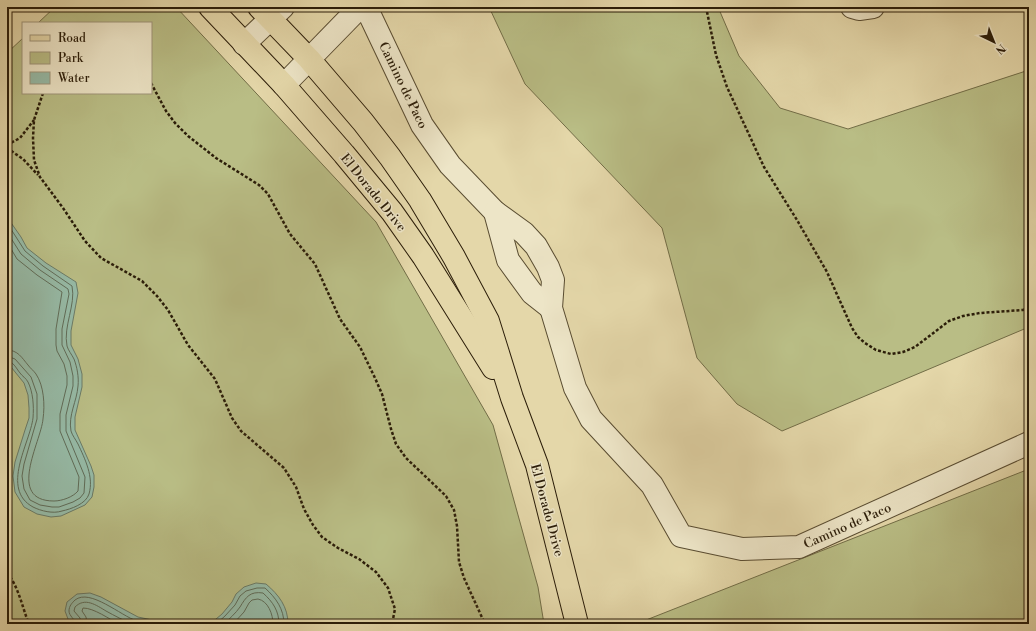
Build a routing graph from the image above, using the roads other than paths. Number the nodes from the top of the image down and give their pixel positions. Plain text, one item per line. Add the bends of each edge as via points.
1 (210, 7) edge
2 (360, 7) edge
3 (366, 7) edge
4 (852, 7) edge
5 (873, 7) edge
6 (271, 11) edge
7 (244, 44) junction
8 (309, 59) junction
9 (284, 85) junction
10 (495, 212) junction
11 (552, 308) junction
12 (512, 398) junction
13 (1029, 443) edge
14 (577, 624) edge

1 - 7 main road, El Dorado Drive
2 - 8 street
3 - 10 street, Camino de Paco via 422,125 450,165
4 - 5 street
6 - 7 street
6 - 8 main road, El Dorado Drive
7 - 9 main road, El Dorado Drive
8 - 9 street
8 - 12 main road, El Dorado Drive via 363,122 420,200 488,321
9 - 12 main road, El Dorado Drive via 392,212 424,256
10 - 11 street, Camino de Paco via 508,260 532,293
10 - 11 street, Camino de Paco via 524,232 536,246 553,280
11 - 13 street, Camino de Paco via 575,388 591,420 652,485 682,536 742,548 799,547
12 - 14 main road, El Dorado Drive via 537,465

